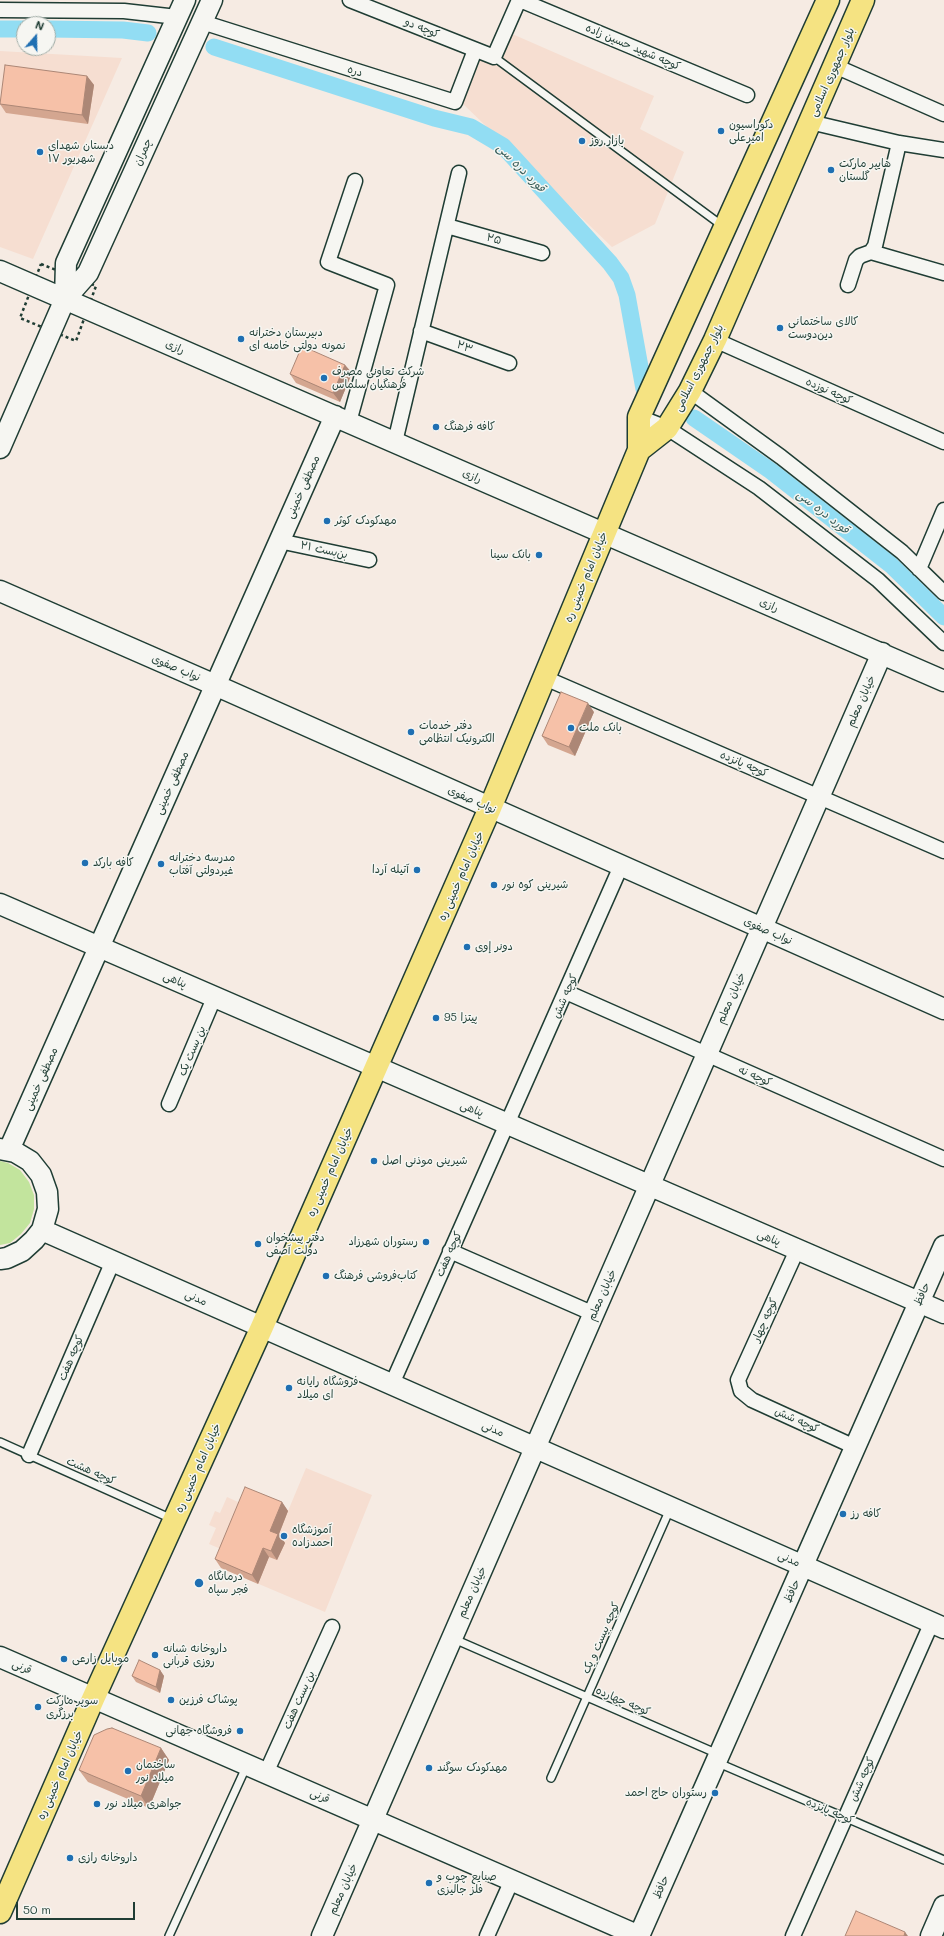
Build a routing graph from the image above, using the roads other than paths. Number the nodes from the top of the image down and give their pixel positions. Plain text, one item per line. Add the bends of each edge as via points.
1 (212, 0) edge
2 (350, 0) edge
3 (519, 0) edge
4 (828, 0) edge
5 (863, 0) edge
6 (59, 5) edge
7 (181, 8) edge
8 (0, 10) edge
9 (202, 22) junction
10 (475, 50) junction
11 (494, 57) junction
12 (835, 66) junction
13 (747, 95) dead end
14 (944, 114) edge
15 (810, 122) junction
16 (899, 143) junction
17 (944, 150) edge
18 (459, 173) dead end
19 (355, 181) dead end
20 (446, 226) junction
21 (725, 228) junction
22 (870, 252) junction
23 (542, 253) dead end
24 (0, 270) edge
25 (944, 273) edge
26 (848, 284) dead end
27 (65, 299) junction
28 (421, 331) junction
29 (715, 340) junction
30 (509, 363) dead end
31 (690, 391) junction
32 (639, 417) junction
33 (342, 419) junction
34 (667, 428) junction
35 (395, 442) junction
36 (944, 442) edge
37 (0, 448) edge
38 (639, 450) junction
39 (944, 510) edge
40 (603, 533) junction
41 (280, 541) junction
42 (369, 560) dead end
43 (919, 569) junction
44 (0, 592) edge
45 (944, 594) edge
46 (944, 643) edge
47 (882, 654) junction
48 (545, 678) junction
49 (944, 681) edge
50 (215, 685) junction
51 (819, 797) junction
52 (490, 808) junction
53 (944, 851) edge
54 (621, 866) junction
55 (0, 904) edge
56 (762, 928) junction
57 (99, 946) junction
58 (566, 992) junction
59 (214, 998) junction
60 (944, 1008) edge
61 (706, 1054) junction
62 (376, 1068) junction
63 (169, 1104) dead end
64 (508, 1125) junction
65 (5, 1149) edge
66 (944, 1158) edge
67 (649, 1186) junction
68 (42, 1230) junction
69 (944, 1246) edge
70 (797, 1250) junction
71 (450, 1251) junction
72 (0, 1259) edge
73 (113, 1261) junction
74 (919, 1302) junction
75 (944, 1313) edge
76 (594, 1314) junction
77 (262, 1327) junction
78 (392, 1384) junction
79 (741, 1391) joint
80 (0, 1442) edge
81 (535, 1447) junction
82 (855, 1447) junction
83 (29, 1455) junction
84 (671, 1507) junction
85 (174, 1520) junction
86 (803, 1565) junction
87 (941, 1625) edge
88 (332, 1627) dead end
89 (452, 1638) junction
90 (0, 1657) edge
91 (587, 1697) junction
92 (93, 1699) junction
93 (718, 1758) junction
94 (248, 1765) junction
95 (266, 1773) junction
96 (551, 1778) dead end
97 (846, 1817) junction
98 (373, 1820) junction
99 (944, 1860) edge
100 (512, 1880) junction
101 (944, 1906) edge
102 (0, 1912) edge
103 (170, 1936) edge
104 (322, 1936) edge
105 (487, 1936) edge
106 (639, 1936) edge
107 (793, 1936) edge
108 (931, 1936) edge

1 - 9 street, چمران
2 - 10 street, کوچه دو
3 - 11 street
3 - 13 street, کوچه شهید حسین زاده
4 - 21 main road
5 - 12 main road, بلوار جمهوری اسلامی
6 - 7 street via 124,11
6 - 8 street
7 - 9 street
7 - 27 street, چمران via 66,263
9 - 10 street, دره via 454,102
9 - 27 street, چمران via 88,273
10 - 11 street, کوچه دو
11 - 21 lane
12 - 14 street
12 - 15 main road, بلوار جمهوری اسلامی
15 - 16 street
15 - 29 main road, بلوار جمهوری اسلامی
16 - 17 street
16 - 22 street via 875,246
18 - 20 street
19 - 33 street via 328,262 387,284
20 - 23 street, ۲۵
20 - 28 street
21 - 32 main road
22 - 25 street
22 - 26 street via 856,260
24 - 27 street, رازی
27 - 33 street, رازی
27 - 37 street, چمران
28 - 30 street, ۲۳
28 - 35 street
29 - 31 main road, بلوار جمهوری اسلامی
29 - 36 street, کوچه نوزده
31 - 34 main road, بلوار جمهوری اسلامی
31 - 43 street via 787,462 902,552
32 - 34 street
32 - 38 main road
33 - 35 street, رازی
33 - 41 street, مصطفی خمینی
34 - 38 main road, بلوار جمهوری اسلامی
34 - 46 street via 759,488 878,580
35 - 40 street, رازی
38 - 40 main road, خیابان امام خمینی ره
39 - 43 street
40 - 47 street, رازی
40 - 48 main road, خیابان امام خمینی ره
41 - 42 street, بن‌بست ۲۱
41 - 50 street, مصطفی خمینی
43 - 45 street
44 - 50 street, نواب صفوی
47 - 49 street, رازی
47 - 51 street, خیابان معلم
48 - 51 street, کوچه پانزده
48 - 52 main road, خیابان امام خمینی ره
50 - 52 street, نواب صفوی
50 - 57 street, مصطفی خمینی
51 - 53 street, کوچه پانزده
51 - 56 street, خیابان معلم
52 - 54 street, نواب صفوی
52 - 62 main road, خیابان امام خمینی ره
54 - 56 street, نواب صفوی
54 - 58 street, کوچه شش
55 - 57 street, پناهی
56 - 60 street, نواب صفوی
56 - 61 street, خیابان معلم
57 - 59 street, پناهی
57 - 65 street, مصطفی خمینی
58 - 61 street, کوچه نه
58 - 64 street, کوچه شش
59 - 62 street, پناهی
59 - 63 street, بن بست یک
61 - 66 street, کوچه نه
61 - 67 street, خیابان معلم
62 - 64 street, پناهی
62 - 77 main road, خیابان امام خمینی ره
64 - 67 street, پناهی
64 - 71 street, کوچه هفت
65 - 68 street via 30,1161 41,1175 47,1192 48,1209
67 - 70 street, پناهی
67 - 76 street, خیابان معلم
68 - 72 street via 22,1251
68 - 73 street, مدنی
69 - 74 street, حافظ
70 - 74 street, پناهی
70 - 79 street, کوچه چهار via 738,1380
71 - 76 street
71 - 78 street, کوچه هفت
73 - 77 street, مدنی
73 - 83 street, کوچه هفت
74 - 75 street, پناهی
74 - 82 street, حافظ
76 - 81 street, خیابان معلم
77 - 78 street, مدنی
77 - 85 main road, خیابان امام خمینی ره
78 - 81 street, مدنی
79 - 82 street, کوچه شش via 752,1400
80 - 83 lane, کوچه هشت
81 - 84 street, مدنی
81 - 89 street, خیابان معلم
82 - 86 street, حافظ
83 - 85 lane, کوچه هشت
84 - 86 street, مدنی
84 - 91 lane, کوچه بیست و یک
85 - 92 main road, خیابان امام خمینی ره
86 - 87 street, مدنی
86 - 93 street, حافظ
87 - 97 street, کوچه شش
88 - 95 street, بن بست هفت
89 - 91 lane, کوچه چهارده
89 - 98 street, خیابان معلم
90 - 92 street, قرنی
91 - 93 lane, کوچه چهارده
91 - 96 lane, کوچه بیست و یک
92 - 94 street, قرنی
92 - 102 main road, خیابان امام خمینی ره
93 - 97 lane, کوچه پانزده
93 - 106 street, حافظ
94 - 95 street, قرنی
94 - 103 lane
95 - 98 street, قرنی
97 - 99 lane, کوچه پانزده
97 - 107 street, کوچه شش
98 - 100 street, قرنی
98 - 104 street, خیابان معلم
100 - 105 street
100 - 106 street, قرنی
101 - 108 street

